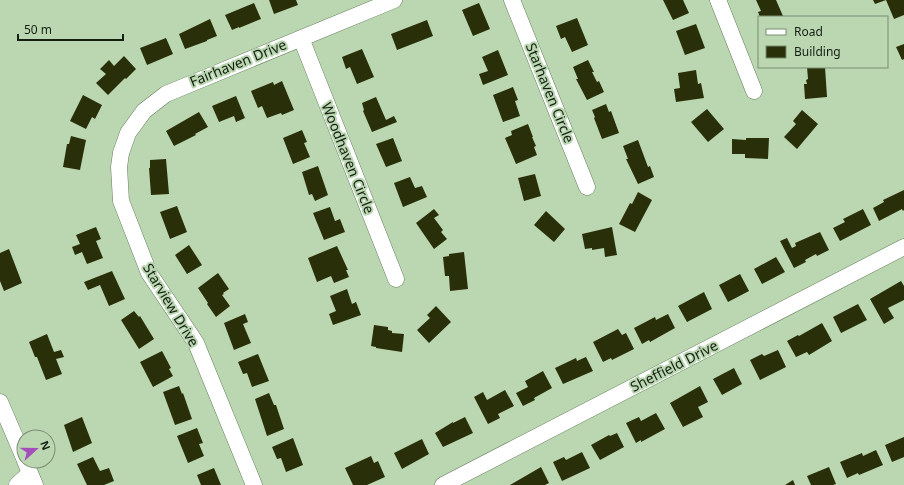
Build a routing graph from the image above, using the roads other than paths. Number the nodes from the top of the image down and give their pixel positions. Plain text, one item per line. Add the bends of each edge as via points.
1 (394, 0) edge
2 (512, 0) edge
3 (718, 0) edge
4 (301, 38) junction
5 (754, 91) dead end
6 (119, 167) joint
7 (587, 187) dead end
8 (904, 247) edge
9 (396, 279) dead end
10 (0, 402) edge
11 (16, 439) edge
12 (30, 473) edge
13 (17, 485) edge
14 (254, 485) edge
15 (443, 485) edge

1 - 4 street, Fairhaven Drive
2 - 7 street, Starhaven Circle
3 - 5 street
4 - 6 street, Fairhaven Drive via 172,90 161,97 144,111 132,128 123,147
4 - 9 street, Woodhaven Circle
6 - 14 street, Starview Drive via 121,201 149,273 196,343
8 - 15 street, Sheffield Drive
10 - 11 street
12 - 13 street

